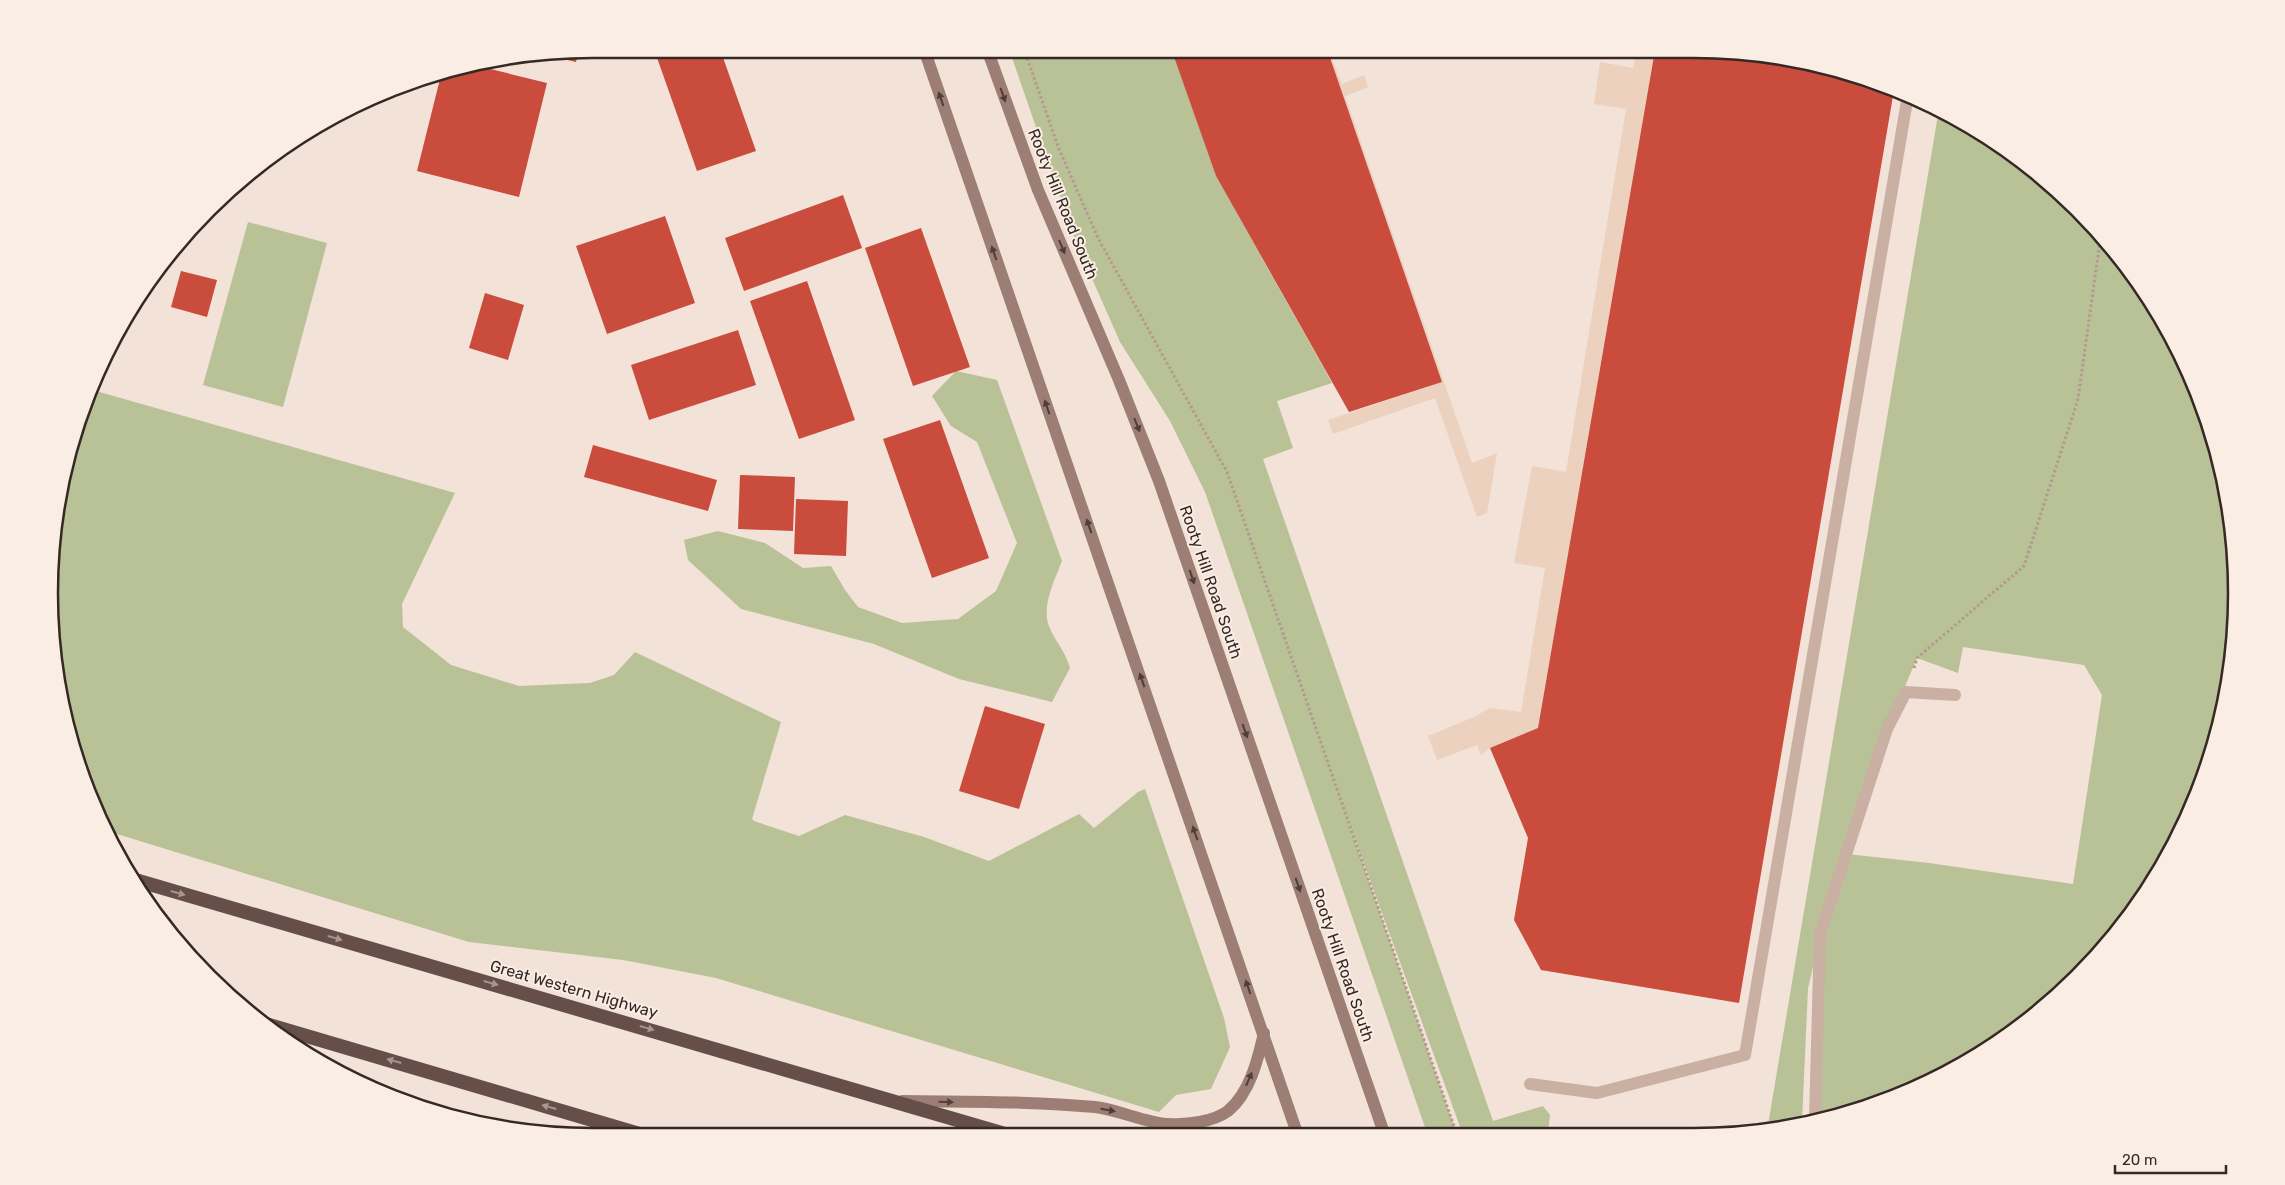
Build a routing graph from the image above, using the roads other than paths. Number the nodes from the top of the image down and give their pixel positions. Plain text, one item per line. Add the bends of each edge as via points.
1 (927, 58) edge
2 (990, 58) edge
3 (1907, 103) edge
4 (1955, 695) dead end
5 (143, 882) edge
6 (285, 1030) edge
7 (1264, 1033) junction
8 (1530, 1084) dead end
9 (897, 1101) junction
10 (1816, 1113) edge
11 (619, 1128) edge
12 (985, 1128) edge
13 (1295, 1128) edge
14 (1382, 1128) edge

7 -> 1 main road
2 -> 14 main road, Rooty Hill Road South via 1038,190 1159,480
3 - 8 lane via 1745,1055 1597,1093
4 - 10 lane via 1906,692 1887,729 1820,934
5 -> 9 highway, Great Western Highway
11 -> 6 highway
9 -> 7 main road via 1062,1104 1108,1109 1168,1124 1190,1124 1227,1111 1239,1099 1258,1059
7 - 13 main road
9 - 12 highway, Great Western Highway

